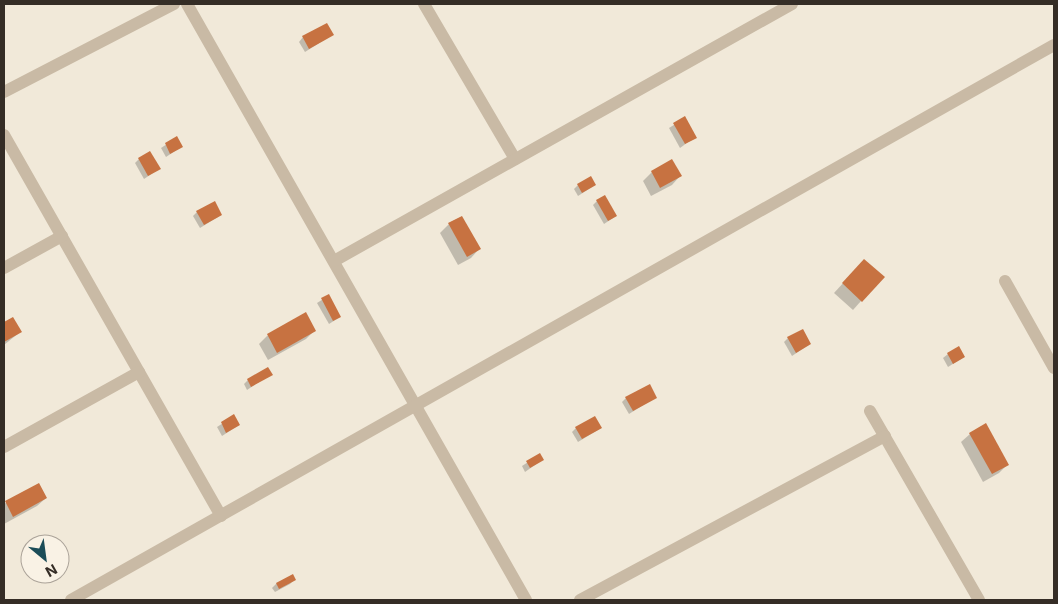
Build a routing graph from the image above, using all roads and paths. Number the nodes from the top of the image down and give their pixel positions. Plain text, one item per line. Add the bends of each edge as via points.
1 (174, 4) edge
2 (187, 4) edge
3 (424, 4) edge
4 (792, 4) edge
5 (1054, 44) edge
6 (4, 92) edge
7 (4, 135) edge
8 (515, 159) junction
9 (62, 236) junction
10 (334, 261) junction
11 (4, 268) edge
12 (1005, 281) dead end
13 (1054, 368) edge
14 (139, 372) junction
15 (416, 406) junction
16 (870, 411) dead end
17 (885, 436) junction
18 (4, 447) edge
19 (221, 516) junction
20 (71, 600) edge
21 (526, 600) edge
22 (580, 600) edge
23 (979, 600) edge

1 - 6 street
2 - 10 street
3 - 8 street
4 - 8 street
5 - 15 street
7 - 9 street
8 - 10 street
9 - 11 street
9 - 14 street
10 - 15 street
12 - 13 street
14 - 18 street
14 - 19 street
15 - 19 street
15 - 21 street
16 - 17 street
17 - 22 street
17 - 23 street
19 - 20 street

